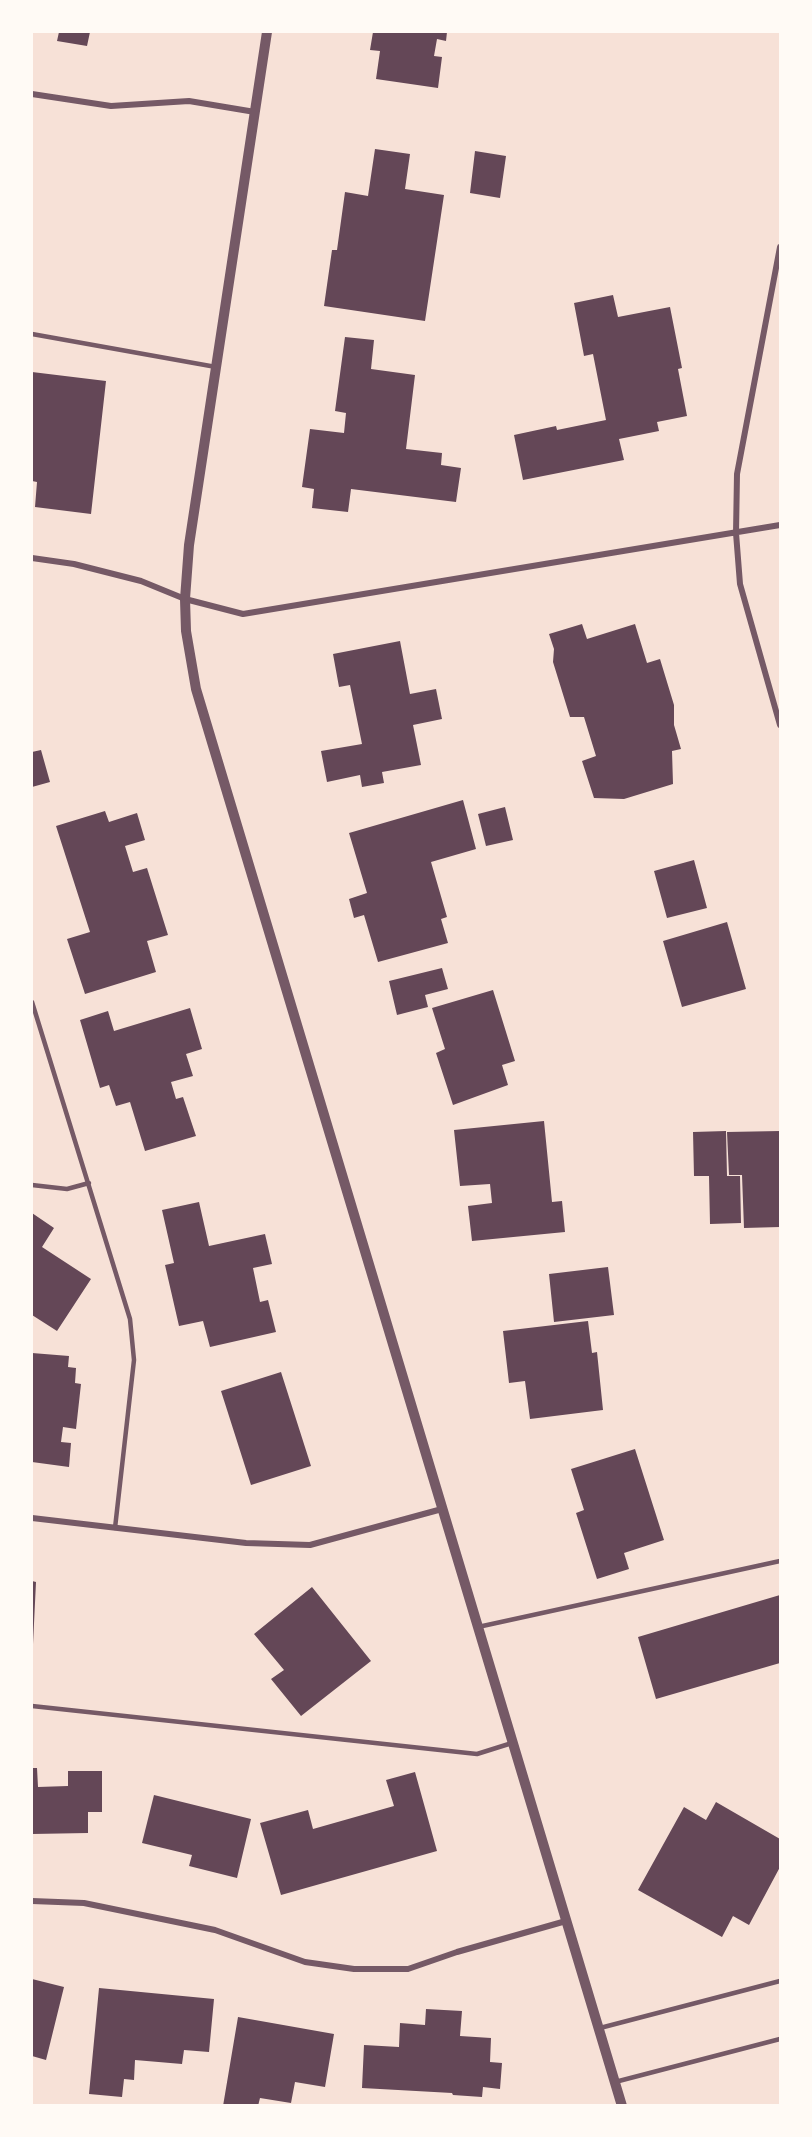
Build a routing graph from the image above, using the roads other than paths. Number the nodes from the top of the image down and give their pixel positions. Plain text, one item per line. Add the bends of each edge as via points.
1 (267, 32) edge
2 (32, 94) edge
3 (255, 112) junction
4 (780, 247) edge
5 (32, 334) edge
6 (216, 367) junction
7 (780, 525) edge
8 (736, 532) junction
9 (32, 558) edge
10 (185, 599) junction
11 (780, 725) edge
12 (32, 1002) edge
13 (89, 1183) junction
14 (32, 1185) edge
15 (442, 1509) junction
16 (32, 1518) edge
17 (115, 1528) junction
18 (780, 1561) edge
19 (478, 1627) junction
20 (32, 1706) edge
21 (512, 1743) junction
22 (32, 1901) edge
23 (566, 1921) junction
24 (780, 1981) edge
25 (598, 2028) junction
26 (780, 2040) edge
27 (615, 2082) junction
28 (622, 2106) edge

1 - 3 street
2 - 3 street via 111,106 189,101
3 - 6 street
4 - 8 street via 737,474
5 - 6 lane
6 - 10 street via 189,545
7 - 8 street
8 - 10 street via 243,614
8 - 11 street via 740,584
9 - 10 street via 141,581
10 - 15 street via 196,689
12 - 13 lane
13 - 14 lane via 67,1189
13 - 17 lane via 130,1319 134,1360
15 - 17 street via 310,1545 246,1543
15 - 19 street
16 - 17 street
18 - 19 lane
19 - 21 street
20 - 21 lane via 477,1754
21 - 23 street
22 - 23 street via 84,1903 215,1929 305,1962 354,1969 408,1969
23 - 25 street
24 - 25 lane
25 - 27 street
26 - 27 lane
27 - 28 street

